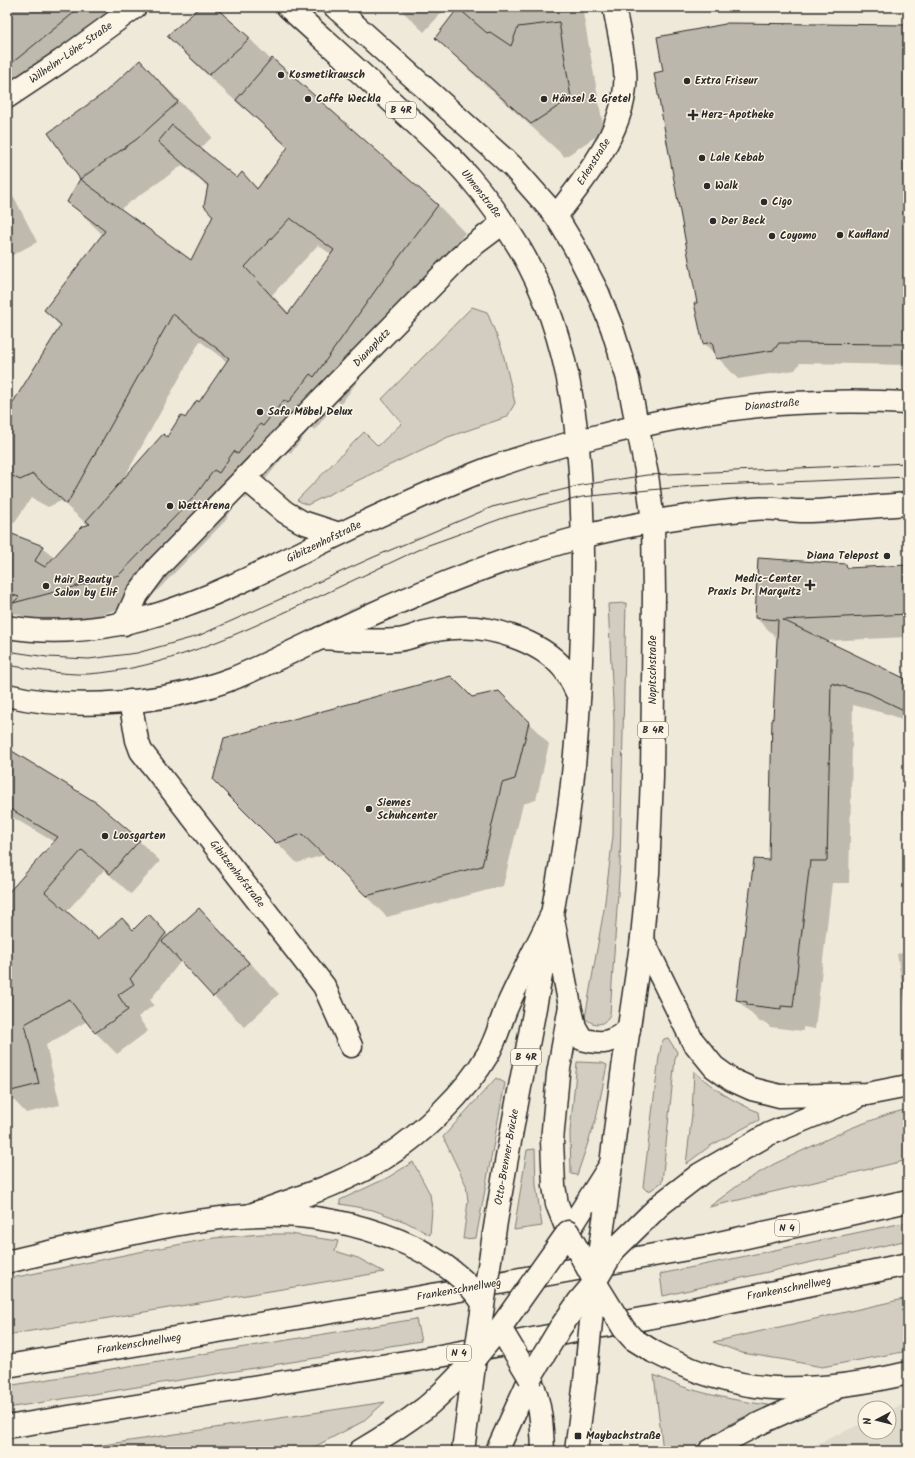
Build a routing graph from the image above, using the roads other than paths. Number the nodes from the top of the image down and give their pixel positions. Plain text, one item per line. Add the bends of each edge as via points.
1 (135, 7) edge
2 (288, 7) edge
3 (335, 7) edge
4 (614, 7) edge
5 (7, 98) edge
6 (556, 216) junction
7 (503, 223) junction
8 (908, 403) edge
9 (638, 426) junction
10 (578, 441) junction
11 (245, 478) junction
12 (908, 504) edge
13 (653, 522) junction
14 (340, 534) junction
15 (582, 536) junction
16 (124, 624) junction
17 (7, 627) edge
18 (320, 638) junction
19 (7, 695) edge
20 (579, 697) junction
21 (130, 701) junction
22 (552, 914) junction
23 (642, 938) junction
24 (570, 1006) junction
25 (629, 1030) junction
26 (352, 1046) dead end
27 (908, 1086) edge
28 (867, 1094) junction
29 (611, 1164) junction
30 (908, 1201) edge
31 (250, 1215) junction
32 (570, 1224) junction
33 (7, 1262) edge
34 (908, 1264) edge
35 (595, 1282) junction
36 (483, 1303) junction
37 (500, 1328) junction
38 (475, 1358) junction
39 (7, 1366) edge
40 (908, 1373) edge
41 (846, 1384) junction
42 (530, 1386) junction
43 (7, 1427) edge
44 (360, 1451) edge
45 (464, 1451) edge
46 (497, 1451) edge
47 (543, 1451) edge
48 (576, 1451) edge
49 (710, 1451) edge

1 - 5 main road, Wilhelm-Löhe-Straße
2 - 7 main road, Ulmenstraße / B 4R via 444,150 471,179
3 - 6 main road, B 4R via 512,166
4 - 6 main road, Erlenstraße via 625,71 620,108 611,137 583,181
6 - 9 main road, B 4R via 586,267 603,305 624,364
7 - 10 main road, Ulmenstraße / B 4R via 532,272 555,328 570,387
7 - 11 main road, Dianaplatz via 457,260
8 - 9 main road, Dianastraße via 840,402 774,405 704,413
9 - 10 main road, Gibitzenhofstraße
9 - 13 main road, Nopitschstraße / B 4R via 648,475
10 - 14 main road, Gibitzenhofstraße via 517,458 467,477
10 - 15 main road, B 4R via 582,486
11 - 14 main road via 285,512 302,522
11 - 16 main road, Dianaplatz via 157,568 137,596
12 - 13 main road via 808,511 756,508
13 - 15 main road
13 - 23 main road, Nopitschstraße / B 4R via 652,777
14 - 16 main road, Gibitzenhofstraße via 275,566 178,608
15 - 18 main road via 505,560 448,582
15 - 20 main road, B 4R via 583,594
16 - 17 main road, Gibitzenhofstraße via 60,631
18 - 20 main road via 397,640 426,632 456,628 500,632 545,652 557,661 571,680
18 - 21 main road via 233,678 209,686
19 - 21 main road via 59,703
20 - 22 main road, B 4R via 568,814
21 - 26 main road, Gibitzenhofstraße via 141,751 324,986
22 - 24 main road
22 - 31 main road via 506,1009 488,1054 443,1111 386,1158 333,1184
22 - 36 main road, Otto-Brenner-Brücke / B 4R, bridge
23 - 25 main road, B 4R
23 - 28 main road via 692,1040 714,1067 732,1080 752,1089 780,1096
24 - 25 main road via 575,1027 582,1040 596,1043 608,1041 620,1037
24 - 32 main road via 559,1061 552,1141 557,1204
25 - 29 main road, B 4R
27 - 28 main road
28 - 35 main road, bridge via 769,1134 700,1174 661,1204 614,1250
29 - 32 main road
29 - 35 main road, B 4R, bridge
30 - 39 main road, Frankenschnellweg / N 4 via 665,1253 410,1299
31 - 33 main road via 189,1222
31 - 36 main road, bridge via 317,1218 369,1229 398,1239 451,1270
32 - 35 main road, bridge
32 - 37 main road, bridge
34 - 43 main road, Frankenschnellweg / N 4 via 674,1313 433,1357
35 - 41 main road, bridge via 633,1339 674,1362 734,1382 775,1388
35 - 42 main road, bridge via 564,1322
35 - 48 main road, B 4R, bridge
36 - 37 main road
36 - 38 main road, Otto-Brenner-Brücke / B 4R, bridge
37 - 38 main road, bridge
37 - 42 main road, bridge
38 - 44 main road via 424,1409
38 - 45 main road, Otto-Brenner-Brücke / B 4R
40 - 41 main road
41 - 49 main road via 756,1425
42 - 46 main road
42 - 47 main road via 540,1405

